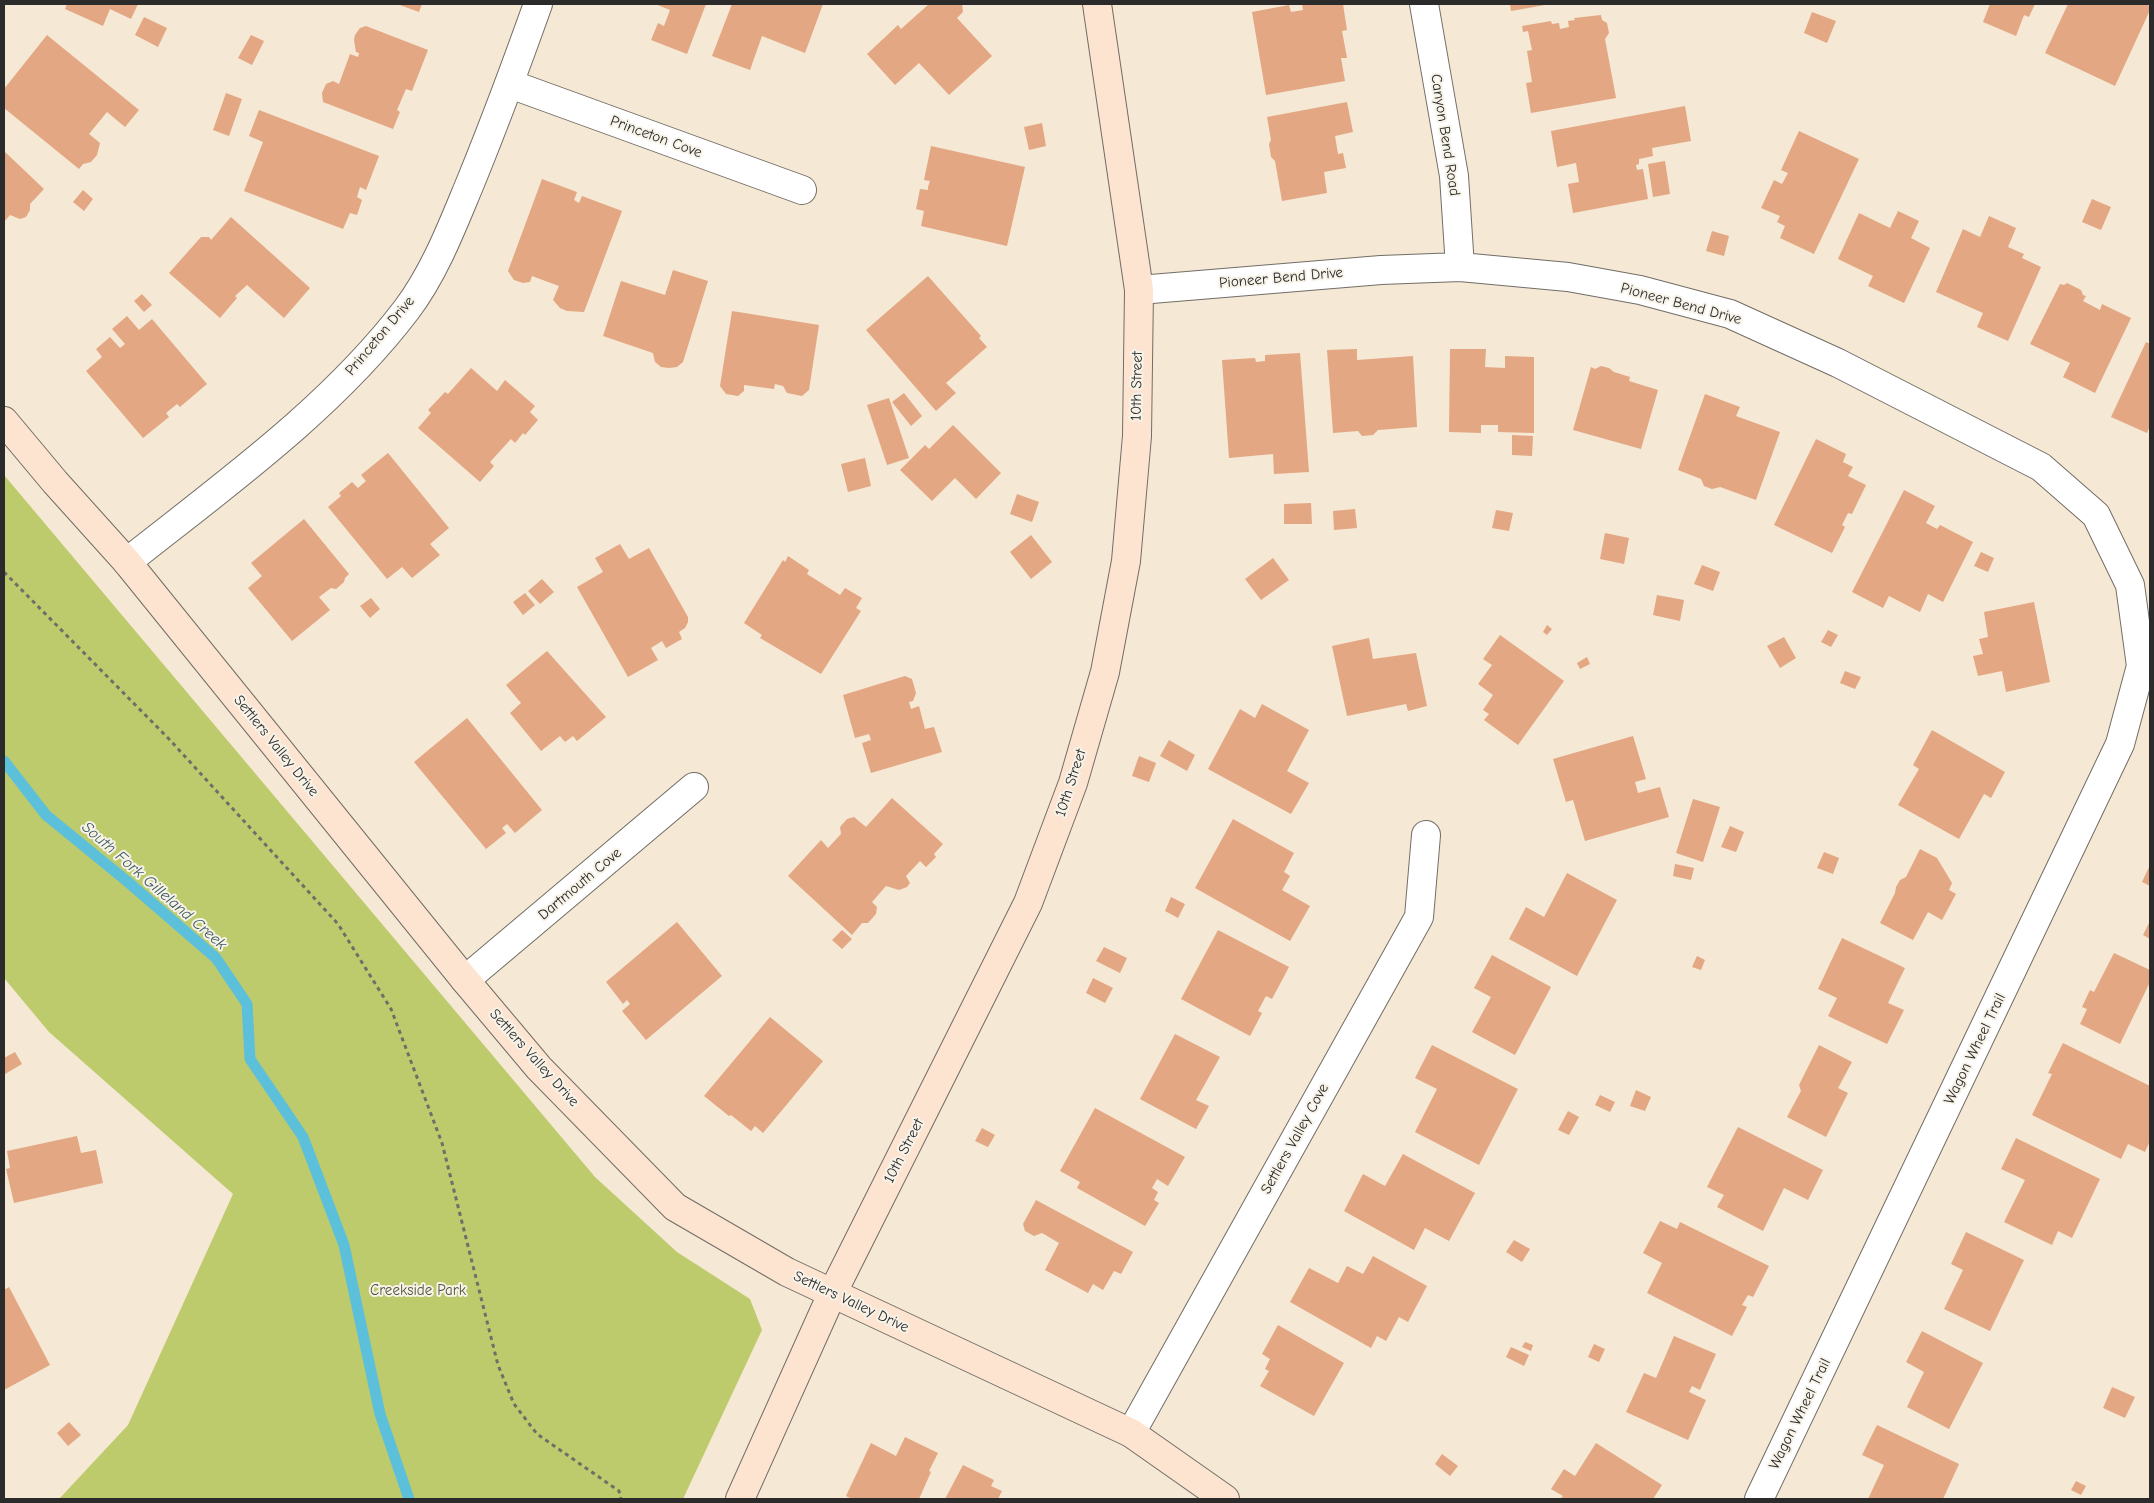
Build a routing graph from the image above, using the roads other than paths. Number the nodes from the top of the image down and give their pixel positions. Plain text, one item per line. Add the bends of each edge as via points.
1 (538, 4) edge
2 (1097, 4) edge
3 (1424, 4) edge
4 (510, 84) junction
5 (802, 190) dead end
6 (1460, 267) junction
7 (1138, 290) junction
8 (4, 421) edge
9 (127, 562) junction
10 (2140, 582) edge
11 (694, 787) dead end
12 (1426, 835) dead end
13 (465, 980) junction
14 (832, 1294) junction
15 (1131, 1433) junction
16 (740, 1499) edge
17 (1225, 1499) edge
18 (1759, 1499) edge

1 - 4 street, Princeton Drive
2 - 7 street, 10th Street
3 - 6 street, Canyon Bend Road via 1454,176
4 - 5 street, Princeton Cove
4 - 9 street, Princeton Drive via 445,245 408,308 361,363 288,432
6 - 7 street, Pioneer Bend Drive via 1381,270
6 - 10 street, Pioneer Bend Drive via 1568,277 1640,290 1730,314 1838,363 2041,468 2096,515
7 - 14 street, 10th Street via 1137,436 1126,561 1105,672 1073,783 1028,903
8 - 9 street, Settlers Valley Drive
9 - 13 street, Settlers Valley Drive
10 - 18 street, Wagon Wheel Trail via 2140,666 2120,744
11 - 13 street, Dartmouth Cove
12 - 15 street, Settlers Valley Cove via 1419,917
13 - 14 street, Settlers Valley Drive via 540,1068 675,1207 787,1272
14 - 15 street, Settlers Valley Drive
14 - 16 street, 10th Street
15 - 17 street, Settlers Valley Drive

